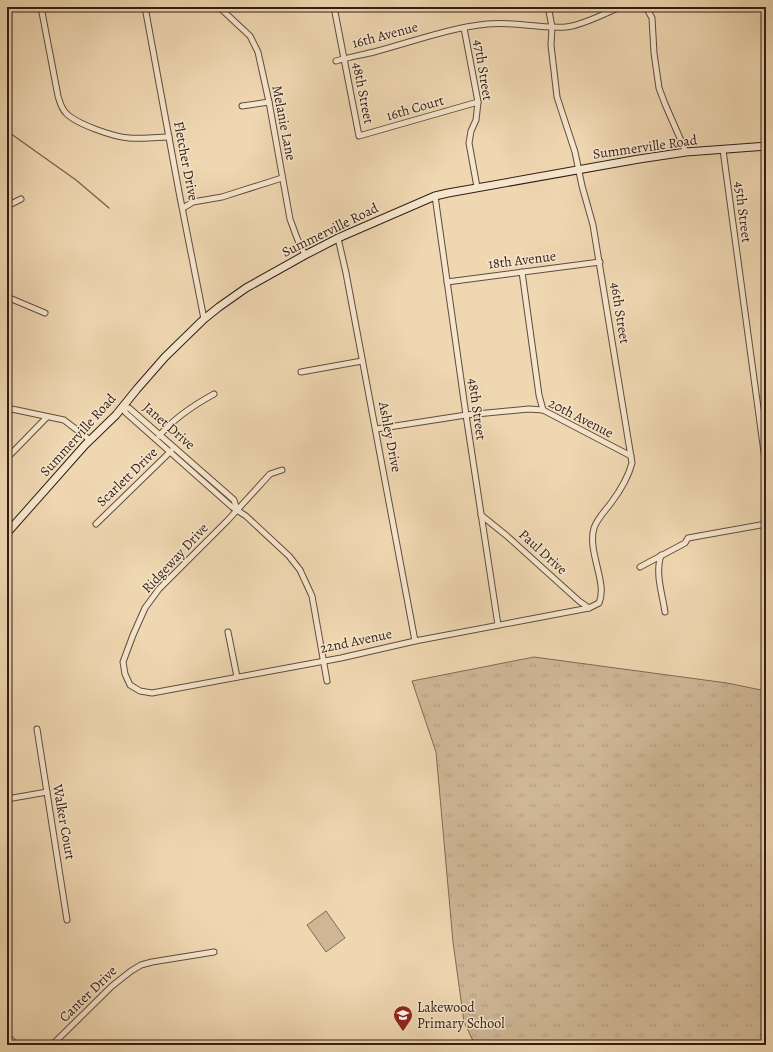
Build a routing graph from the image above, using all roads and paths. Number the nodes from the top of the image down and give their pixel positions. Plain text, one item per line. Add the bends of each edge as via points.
1 (41, 7) edge
2 (145, 7) edge
3 (219, 7) edge
4 (334, 7) edge
5 (547, 7) edge
6 (620, 7) edge
7 (646, 7) edge
8 (552, 27) junction
9 (464, 28) junction
10 (344, 58) junction
11 (336, 61) dead end
12 (269, 102) junction
13 (478, 102) junction
14 (242, 106) dead end
15 (359, 136) joint
16 (169, 137) junction
17 (766, 146) edge
18 (723, 150) junction
19 (686, 152) junction
20 (578, 170) junction
21 (282, 178) junction
22 (477, 187) junction
23 (435, 196) junction
24 (21, 198) dead end
25 (7, 206) edge
26 (183, 208) junction
27 (338, 238) junction
28 (305, 255) junction
29 (600, 262) junction
30 (522, 272) junction
31 (447, 282) junction
32 (7, 297) edge
33 (45, 313) dead end
34 (204, 319) junction
35 (362, 361) junction
36 (301, 372) dead end
37 (214, 394) dead end
38 (122, 407) junction
39 (7, 408) edge
40 (543, 410) junction
41 (466, 415) junction
42 (47, 417) junction
43 (376, 429) junction
44 (160, 435) junction
45 (90, 440) junction
46 (156, 440) junction
47 (175, 448) junction
48 (170, 452) junction
49 (631, 456) junction
50 (7, 458) edge
51 (766, 467) edge
52 (282, 470) dead end
53 (237, 510) junction
54 (480, 515) junction
55 (96, 524) dead end
56 (766, 524) edge
57 (7, 533) edge
58 (662, 555) junction
59 (640, 567) dead end
60 (589, 608) junction
61 (665, 612) dead end
62 (498, 625) junction
63 (228, 632) dead end
64 (415, 641) junction
65 (324, 661) junction
66 (236, 677) junction
67 (327, 681) dead end
68 (130, 685) joint
69 (37, 729) dead end
70 (47, 792) junction
71 (7, 799) edge
72 (67, 920) dead end
73 (214, 952) dead end
74 (7, 1035) edge
75 (16, 1045) edge
76 (52, 1045) edge

1 - 16 street via 58,96 61,107 67,114 90,127 118,137
2 - 16 street, Fletcher Drive
3 - 12 street, Melanie Lane via 254,41
4 - 10 street, 48th Street
5 - 8 street, 46th Street
6 - 8 street, 16th Avenue via 579,24
7 - 19 street via 652,18 659,88
8 - 9 street, 16th Avenue via 504,23
8 - 20 street, 46th Street via 551,45 557,96
9 - 10 street, 16th Avenue
9 - 13 street, 47th Street
10 - 11 street, 16th Avenue
10 - 15 street, 48th Street
12 - 14 street
12 - 21 street, Melanie Lane
13 - 15 street, 16th Court
13 - 22 street, 47th Street via 470,143
16 - 26 street, Fletcher Drive
17 - 18 main road, Summerville Road
18 - 19 main road, Summerville Road
18 - 51 street, 45th Street
19 - 20 main road, Summerville Road
20 - 22 main road, Summerville Road
20 - 29 street, 46th Street
21 - 26 street via 222,197 193,202
21 - 28 street, Melanie Lane via 290,219
22 - 23 main road, Summerville Road
23 - 27 main road, Summerville Road
23 - 31 street, 48th Street
24 - 25 street
26 - 34 street, Fletcher Drive
27 - 28 main road, Summerville Road
27 - 35 street, Ashley Drive
28 - 34 main road, Summerville Road via 246,288
29 - 30 street, 18th Avenue
29 - 49 street, 46th Street
30 - 31 street, 18th Avenue
30 - 40 street
31 - 41 street, 48th Street
32 - 33 street
34 - 38 main road, Summerville Road via 165,357
35 - 36 street
35 - 43 street, Ashley Drive
37 - 44 street via 189,408
38 - 44 street, Janet Drive via 129,408
38 - 45 main road, Summerville Road
38 - 46 street, Janet Drive
39 - 42 street
40 - 41 street, 20th Avenue
40 - 49 street, 20th Avenue
41 - 43 street, 20th Avenue
41 - 54 street, 48th Street
42 - 45 street via 64,420
42 - 50 street
43 - 64 street, Ashley Drive
44 - 46 street
44 - 47 street, Janet Drive
45 - 57 main road, Summerville Road
46 - 48 street, Janet Drive
47 - 48 street, Scarlett Drive
47 - 53 street, Janet Drive via 234,500
48 - 53 street, Janet Drive
48 - 55 street, Scarlett Drive
49 - 60 street, 46th Street via 629,475 594,528 592,539 602,598 599,603
52 - 53 street, Ridgeway Drive via 270,474
53 - 65 street, Janet Drive via 277,543 300,570 312,596
53 - 68 street, Ridgeway Drive via 151,598 123,662 124,674
54 - 60 street, Paul Drive
54 - 62 street, 48th Street
56 - 58 street via 694,536
58 - 59 street
58 - 61 street via 658,565
60 - 62 street, 22nd Avenue
62 - 64 street, 22nd Avenue
63 - 66 street
64 - 65 street, 22nd Avenue
65 - 66 street, 22nd Avenue
65 - 67 street, Janet Drive
66 - 68 street, 22nd Avenue via 152,693 140,691
69 - 70 street, Walker Court
70 - 71 street
70 - 72 street, Walker Court
73 - 76 street, Canter Drive via 141,965 112,986
74 - 75 street

